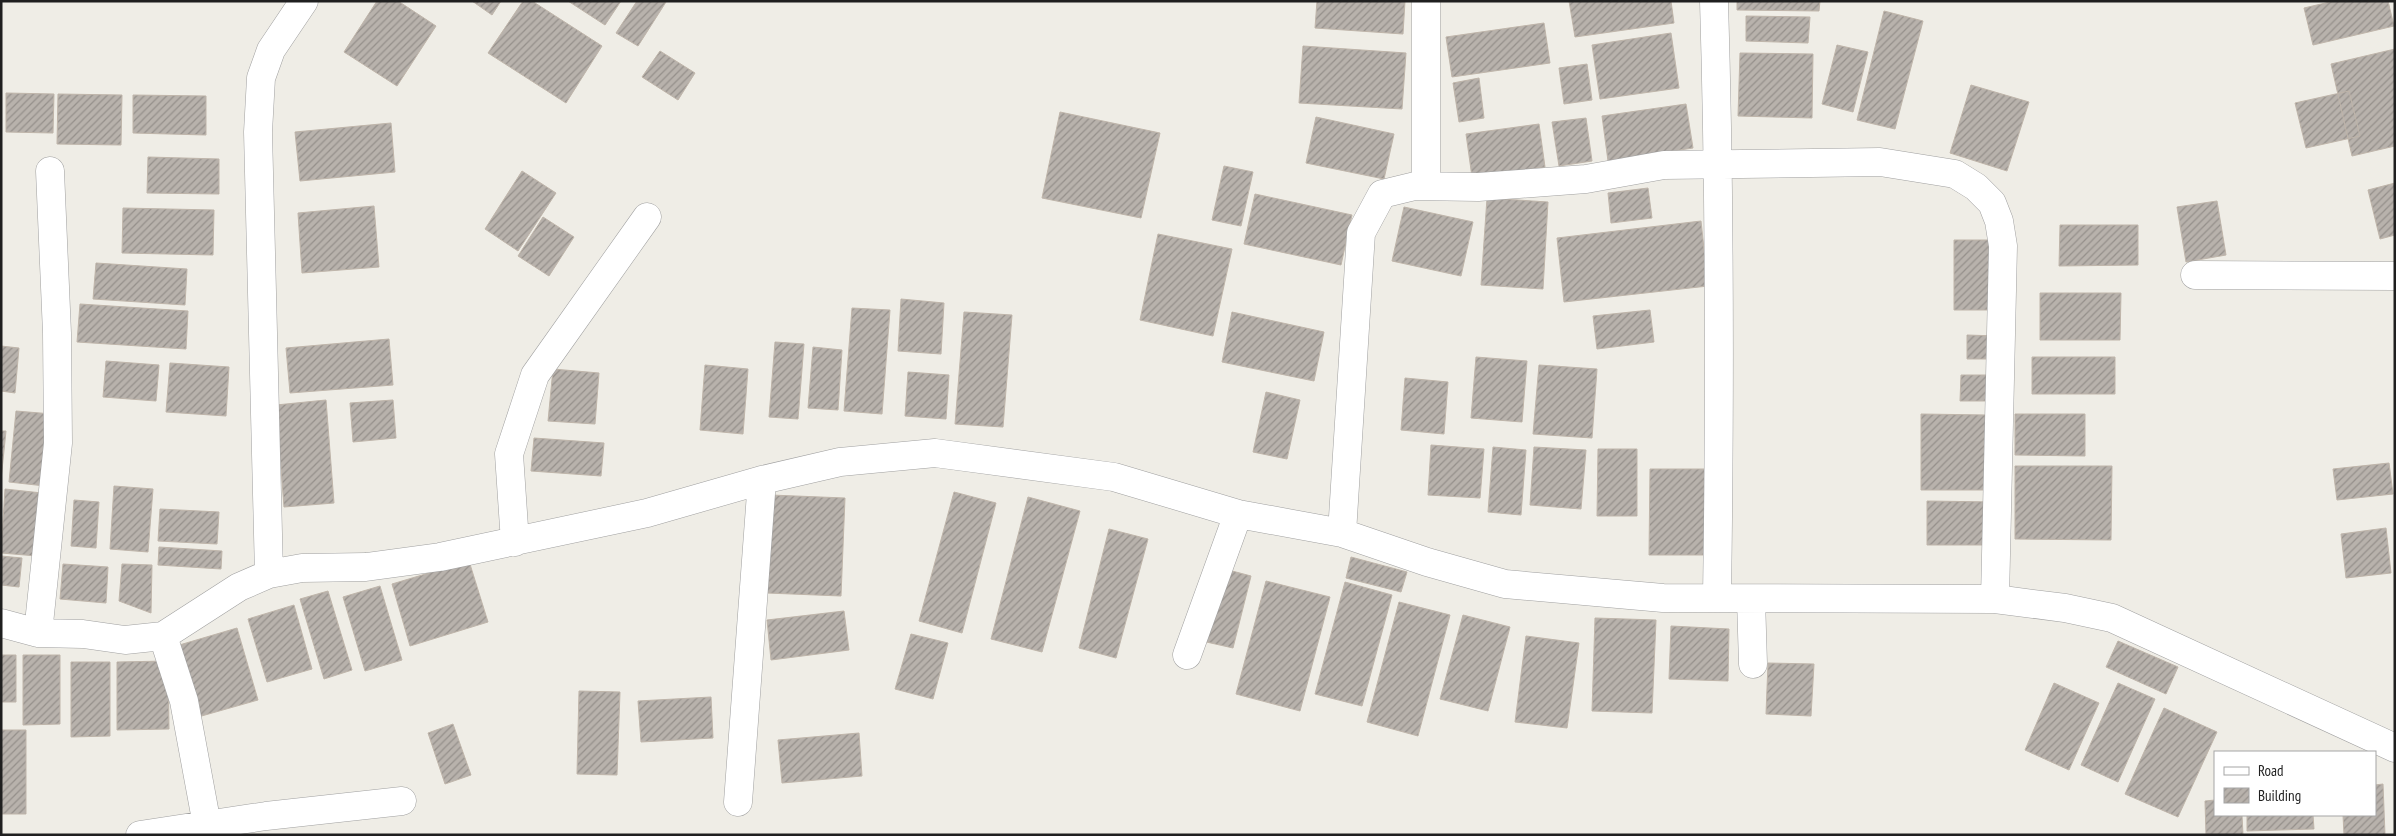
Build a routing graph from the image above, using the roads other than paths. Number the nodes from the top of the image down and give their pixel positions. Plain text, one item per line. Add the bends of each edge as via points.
1 (304, 1) edge
2 (1426, 1) edge
3 (1714, 1) edge
4 (1719, 165) junction
5 (50, 171) dead end
6 (1426, 186) junction
7 (647, 217) dead end
8 (2195, 276) dead end
9 (2395, 276) edge
10 (762, 480) junction
11 (1238, 514) junction
12 (1342, 533) junction
13 (515, 542) junction
14 (268, 574) junction
15 (1717, 597) junction
16 (1751, 599) junction
17 (1995, 599) junction
18 (1, 623) edge
19 (38, 633) junction
20 (164, 636) junction
21 (1187, 655) dead end
22 (1753, 664) dead end
23 (2395, 748) edge
24 (402, 801) dead end
25 (738, 802) dead end
26 (207, 825) junction
27 (140, 835) edge

1 - 14 street via 271,50 261,78 259,141
2 - 6 street
3 - 4 street
4 - 6 street via 1664,165 1586,179
4 - 15 street
4 - 17 street via 1880,162 1955,174 1976,187 1992,203 2003,246
5 - 19 street via 58,443
6 - 12 street via 1382,194 1361,233
7 - 13 street via 535,375 509,454
8 - 9 street
10 - 11 street via 840,462 935,453 1114,477
10 - 13 street via 647,513
10 - 25 street
11 - 12 street
11 - 21 street
12 - 15 street via 1505,584 1663,598
13 - 14 street via 366,567 302,568
14 - 20 street via 239,587
15 - 16 street
16 - 17 street
16 - 22 street
17 - 23 street via 2112,618
18 - 19 street
19 - 20 street via 83,634 125,640
20 - 26 street via 184,701
24 - 26 street
26 - 27 street

